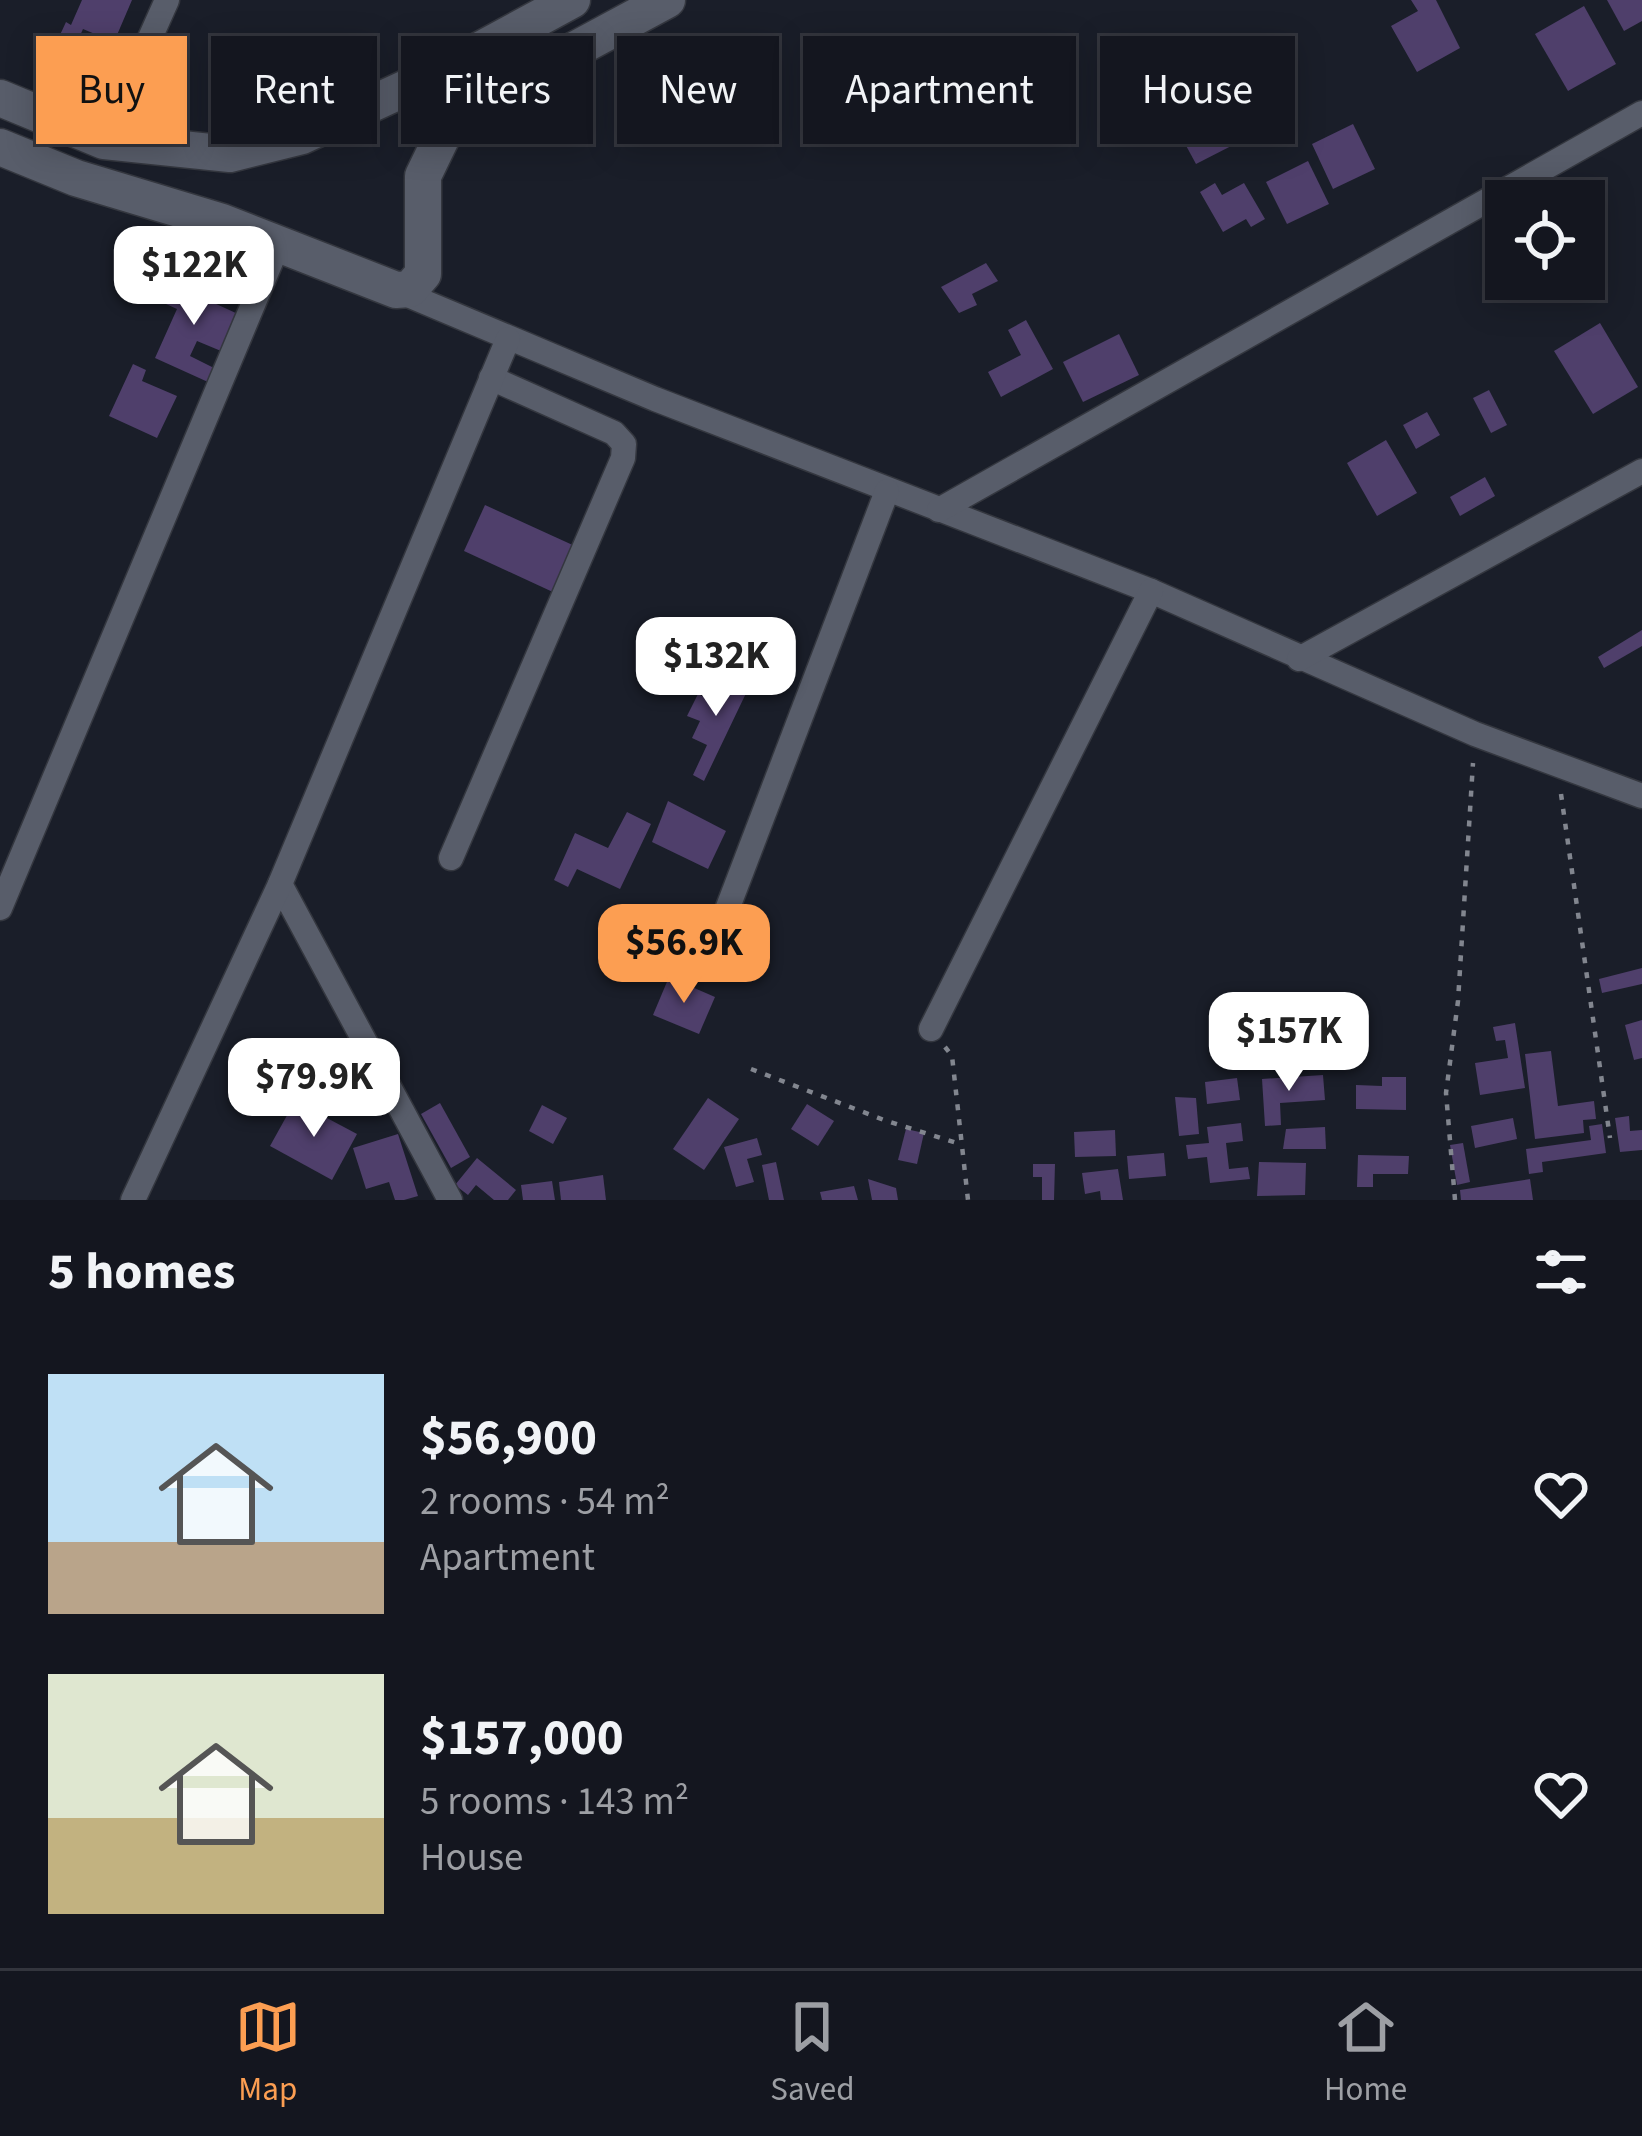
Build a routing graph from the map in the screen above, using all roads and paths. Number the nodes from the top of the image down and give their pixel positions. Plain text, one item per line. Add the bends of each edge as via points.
1 (167, 0) edge
2 (572, 0) edge
3 (668, 0) edge
4 (151, 36) edge
5 (506, 36) edge
6 (593, 40) edge
7 (401, 90) edge
8 (0, 98) edge
9 (36, 113) edge
10 (1642, 113) edge
11 (133, 144) edge
12 (438, 144) edge
13 (0, 146) edge
14 (278, 245) junction
15 (396, 290) junction
16 (508, 339) junction
17 (491, 378) junction
18 (1642, 471) edge
19 (887, 491) junction
20 (939, 510) junction
21 (1151, 591) junction
22 (1299, 659) junction
23 (1475, 734) junction
24 (1558, 765) junction
25 (1642, 796) edge
26 (451, 858) dead end
27 (280, 884) junction
28 (0, 908) edge
29 (712, 949) dead end
30 (931, 1029) joint
31 (751, 1069) dead end
32 (1610, 1138) dead end
33 (960, 1144) junction
34 (133, 1200) edge
35 (450, 1200) edge
36 (968, 1200) edge
37 (1455, 1200) edge

1 - 4 street
2 - 5 main road
3 - 6 main road
7 - 11 main road via 302,136 230,154
8 - 9 main road
10 - 20 street
12 - 15 main road via 423,176 423,274 419,284
13 - 14 main road
14 - 15 main road
14 - 28 street
15 - 16 street
16 - 17 street
16 - 19 street
17 - 26 street via 624,444
17 - 27 street
18 - 22 street
19 - 20 street
19 - 29 street
20 - 21 street
21 - 22 street
21 - 30 street
22 - 23 street
23 - 24 street
23 - 37 path via 1446,1094
24 - 25 street
24 - 32 path
27 - 34 street
27 - 35 street
30 - 33 path via 952,1056
31 - 33 path
33 - 36 path

